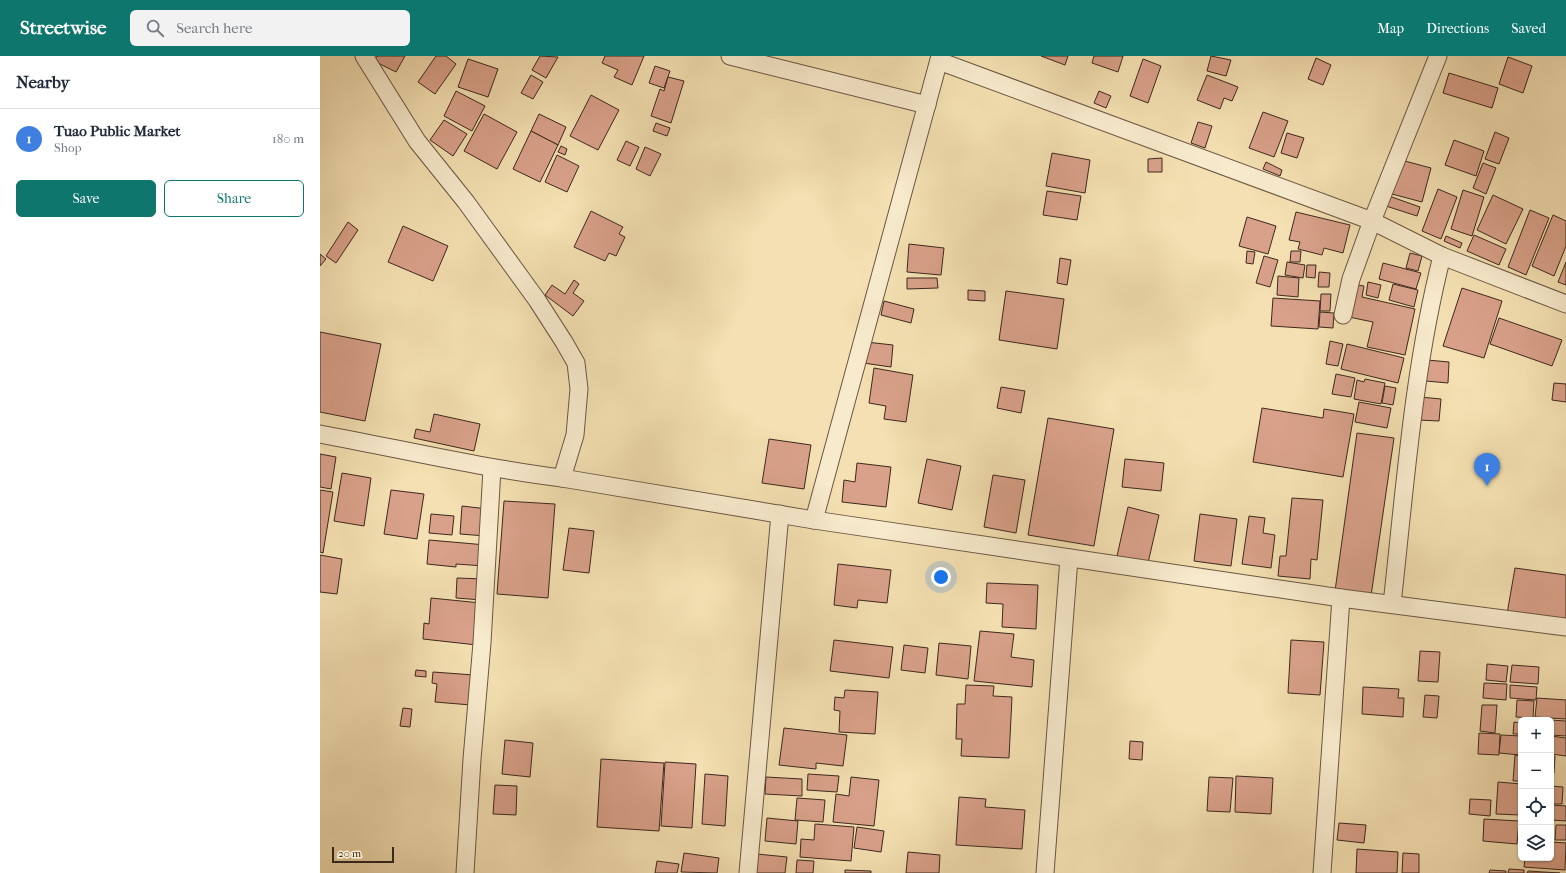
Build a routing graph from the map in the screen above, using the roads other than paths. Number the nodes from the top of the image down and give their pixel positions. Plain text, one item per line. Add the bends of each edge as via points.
1 (364, 56) edge
2 (730, 56) edge
3 (1438, 56) edge
4 (940, 58) edge
5 (927, 105) junction
6 (1372, 221) junction
7 (1442, 256) junction
8 (1566, 304) edge
9 (1343, 315) dead end
10 (320, 434) edge
11 (492, 469) junction
12 (562, 478) junction
13 (780, 514) junction
14 (814, 520) junction
15 (1069, 558) junction
16 (1341, 598) junction
17 (1392, 604) junction
18 (1566, 627) edge
19 (465, 873) edge
20 (748, 873) edge
21 (1045, 873) edge
22 (1322, 873) edge

1 - 12 street via 417,141 466,202 537,300 576,364 579,388 575,435
2 - 5 street
3 - 6 street
4 - 5 street
4 - 6 street
5 - 14 street
6 - 7 street
6 - 9 street via 1351,279
7 - 8 street
7 - 17 street via 1418,371
10 - 11 street
11 - 12 street
11 - 19 street
12 - 13 street
13 - 14 street
13 - 20 street
14 - 15 street
15 - 16 street
15 - 21 street
16 - 17 street
16 - 22 street
17 - 18 street

